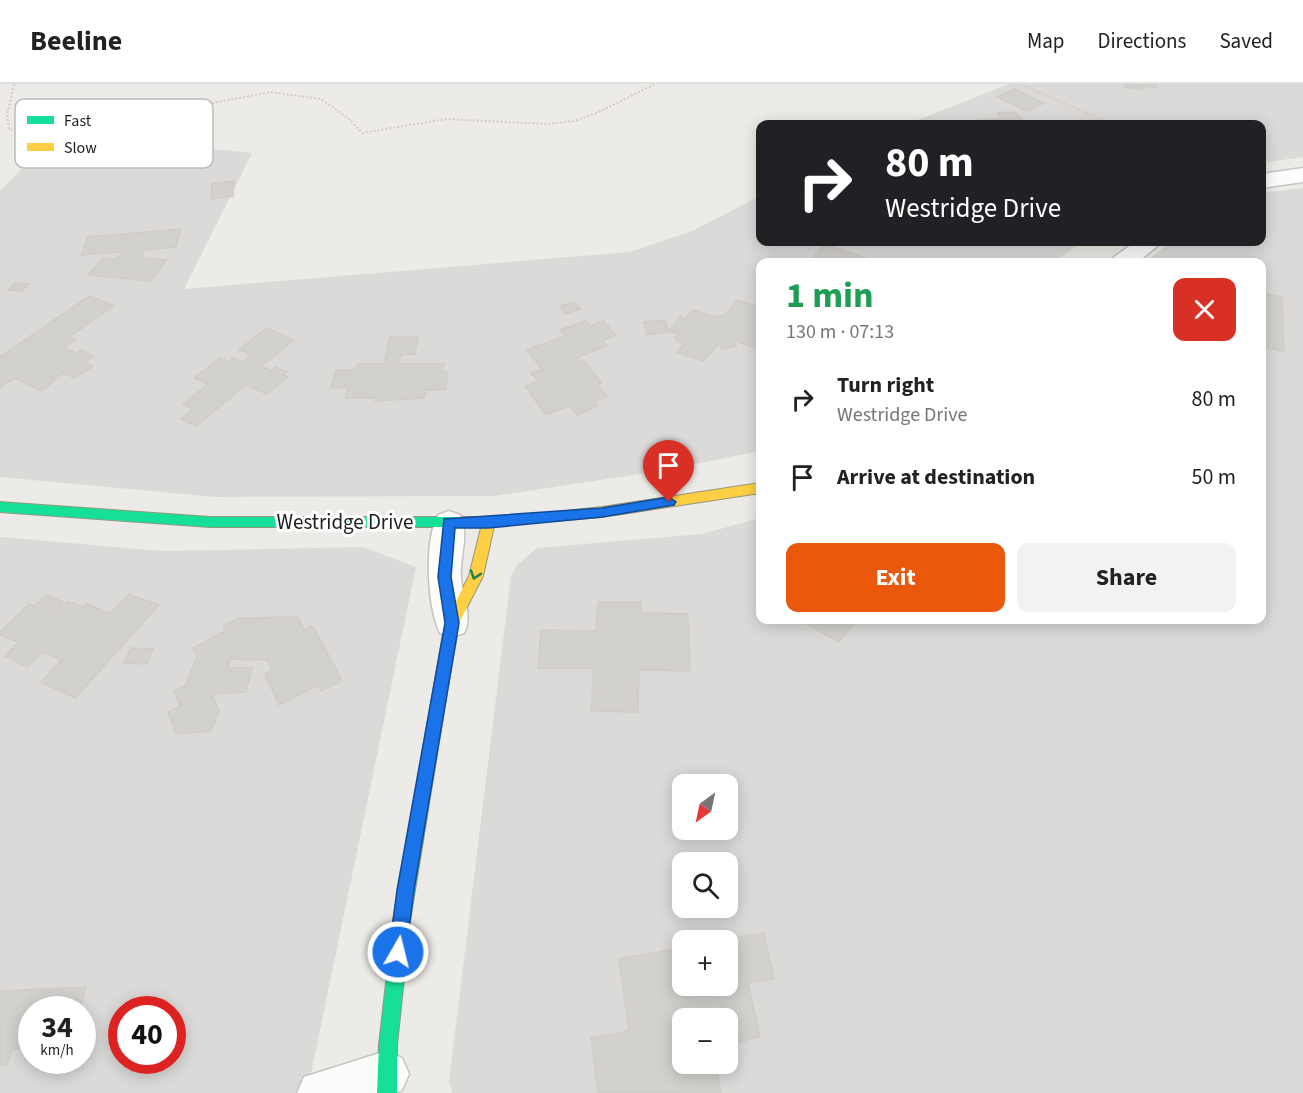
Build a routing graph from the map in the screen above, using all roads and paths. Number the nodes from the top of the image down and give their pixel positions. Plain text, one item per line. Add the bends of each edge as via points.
1 (14, 84) edge
2 (655, 84) edge
3 (1020, 84) edge
4 (213, 103) edge
5 (1103, 120) edge
6 (15, 129) edge
7 (1303, 175) edge
8 (1266, 180) edge
9 (1145, 246) edge
10 (1128, 258) edge
11 (756, 489) edge
12 (0, 507) edge
13 (448, 523) junction
14 (488, 523) junction
15 (452, 623) junction
16 (387, 1084) edge
17 (320, 1093) edge

1 - 6 path via 7,115 9,130
2 - 4 path via 574,120 545,124 446,119 362,133 321,99 270,92
3 - 5 path
7 - 8 street
9 - 10 street
11 - 14 street, Westridge Drive via 602,513
12 - 13 street, Westridge Drive via 210,522
13 - 14 street, Westridge Drive
13 - 15 street via 444,577
14 -> 15 street via 476,576
15 - 16 street via 406,890
16 - 17 street

